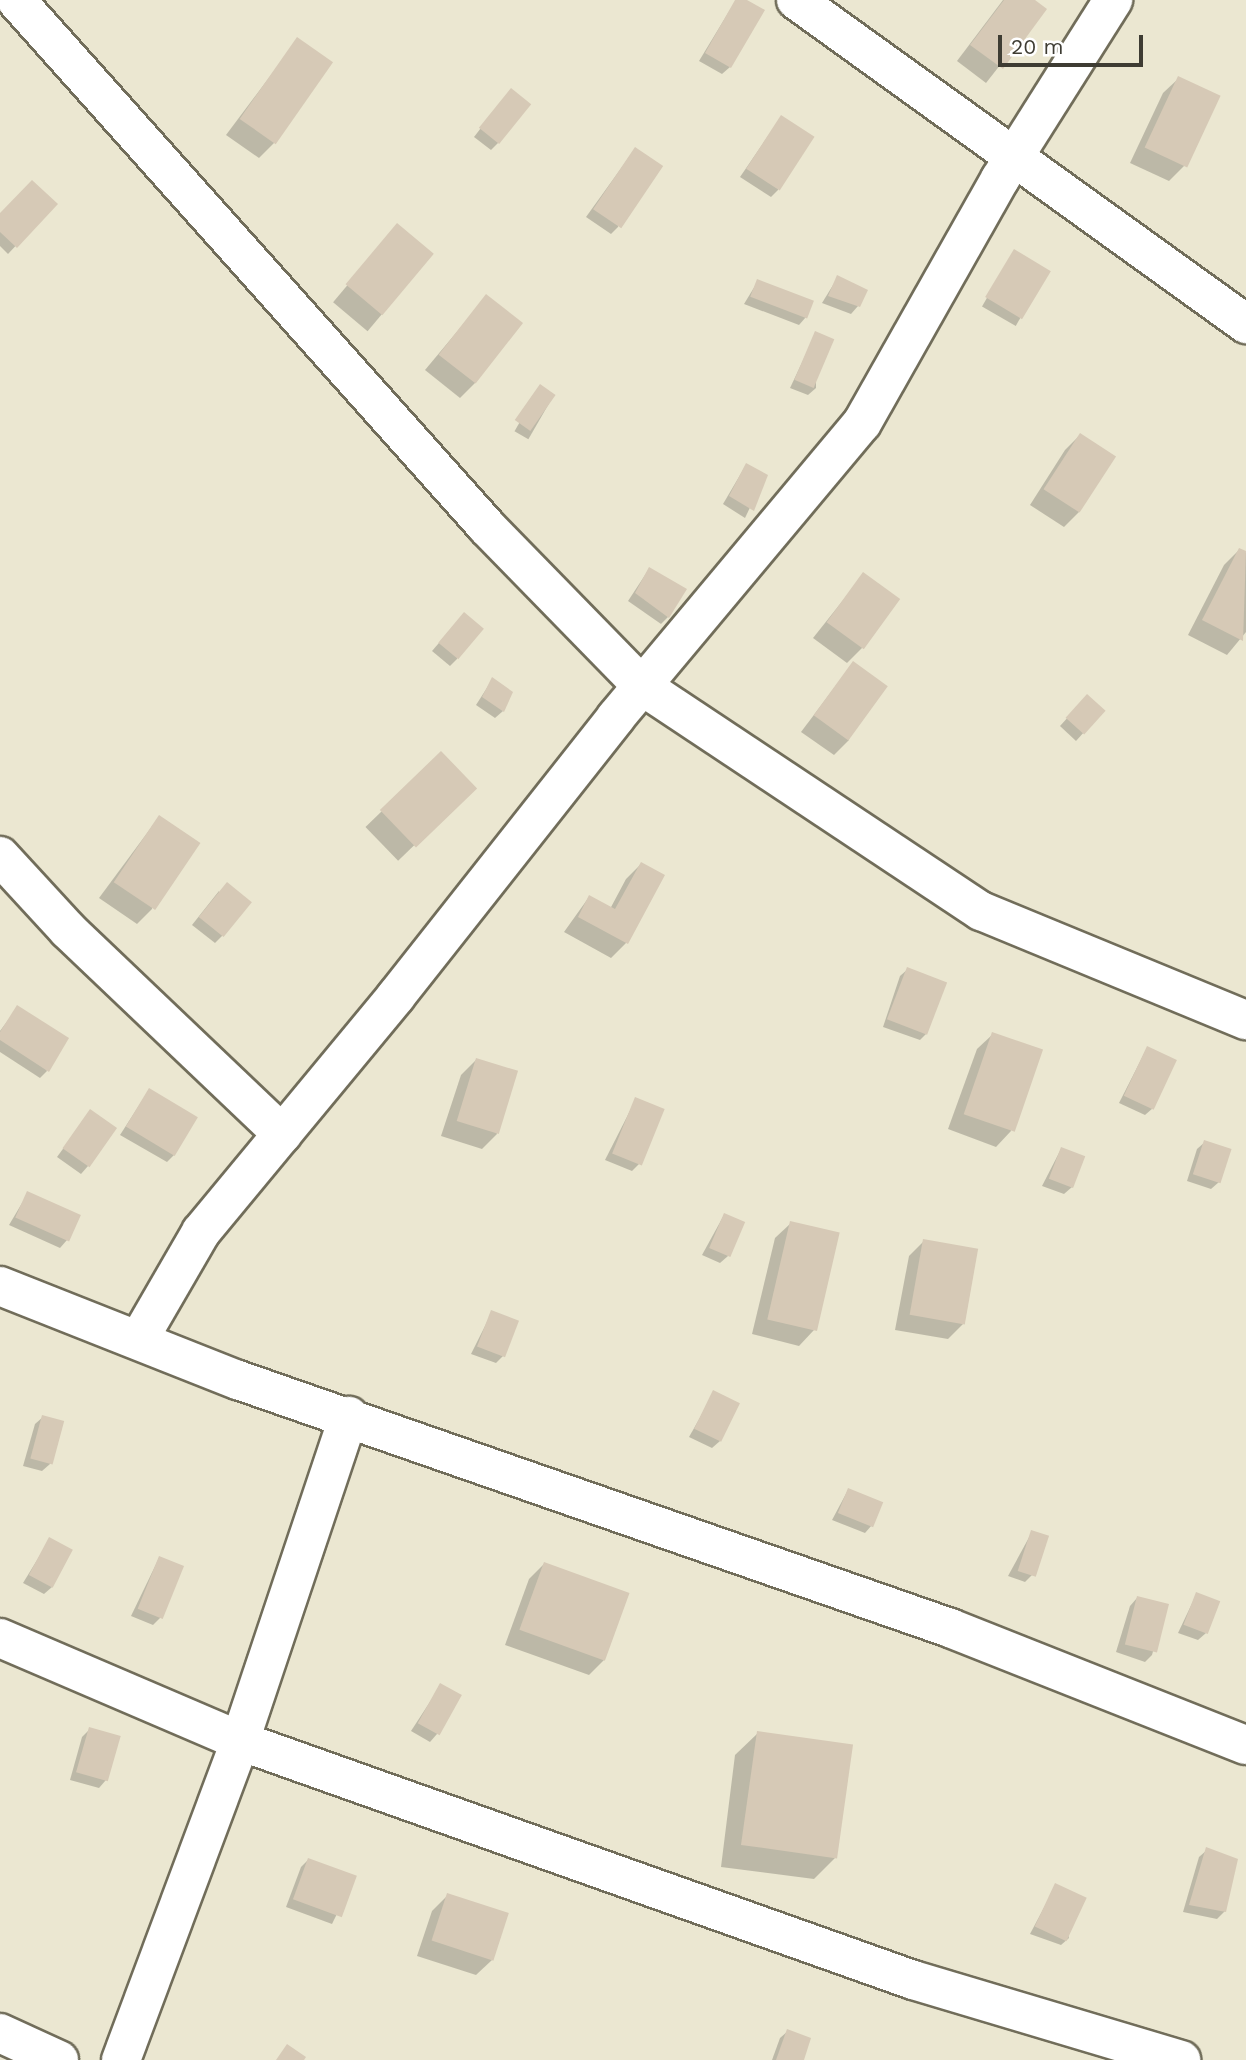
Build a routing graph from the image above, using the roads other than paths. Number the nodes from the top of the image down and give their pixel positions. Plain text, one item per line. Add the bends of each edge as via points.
1 (16, 0) edge
2 (796, 0) edge
3 (1113, 0) edge
4 (1016, 155) junction
5 (1246, 324) edge
6 (642, 686) junction
7 (0, 856) edge
8 (1246, 1020) edge
9 (282, 1134) junction
10 (0, 1286) edge
11 (139, 1339) junction
12 (349, 1416) junction
13 (0, 1638) edge
14 (240, 1741) junction
15 (1246, 1745) edge
16 (0, 2032) edge
17 (59, 2060) edge
18 (121, 2060) edge
19 (1181, 2060) edge

1 - 6 street via 487,527
2 - 4 street
3 - 4 street
4 - 5 street via 1134,247
4 - 6 street via 862,423
6 - 8 street via 981,911
6 - 9 street
7 - 9 street via 68,930
9 - 11 street via 201,1232
10 - 11 street
11 - 12 street via 238,1380
12 - 14 street
12 - 15 street via 950,1628
13 - 14 street
14 - 18 street
14 - 19 street via 913,1980
16 - 17 street

